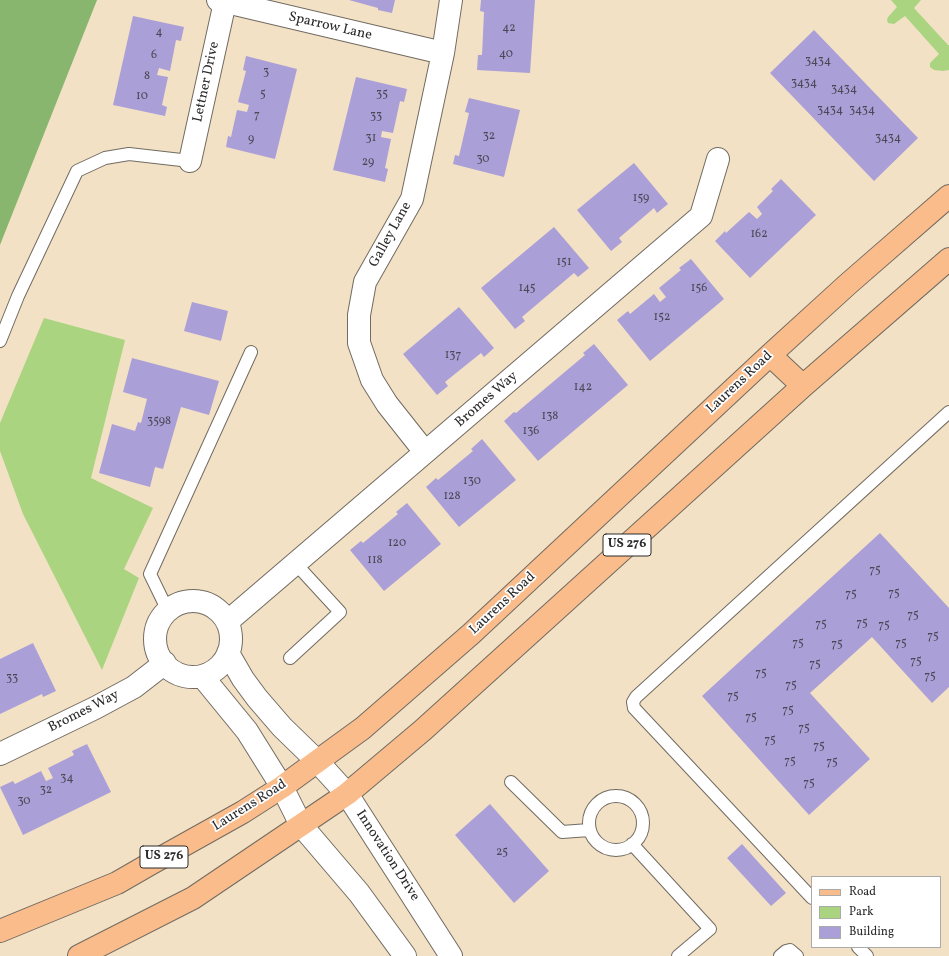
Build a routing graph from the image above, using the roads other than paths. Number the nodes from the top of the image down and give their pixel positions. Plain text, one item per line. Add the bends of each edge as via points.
1 (451, 0) edge
2 (221, 1) edge
3 (443, 53) junction
4 (718, 159) dead end
5 (190, 161) joint
6 (949, 196) edge
7 (949, 259) edge
8 (0, 341) edge
9 (250, 352) dead end
10 (770, 355) junction
11 (803, 386) junction
12 (949, 412) edge
13 (425, 452) junction
14 (296, 563) junction
15 (168, 611) junction
16 (227, 622) junction
17 (228, 653) junction
18 (290, 658) dead end
19 (165, 663) junction
20 (202, 676) junction
21 (0, 754) edge
22 (317, 761) junction
23 (511, 782) dead end
24 (282, 787) junction
25 (347, 794) junction
26 (302, 825) junction
27 (589, 830) junction
28 (632, 844) junction
29 (811, 897) edge
30 (0, 930) edge
31 (859, 948) edge
32 (79, 956) edge
33 (404, 956) edge
34 (451, 956) edge
35 (678, 956) edge
36 (780, 956) edge
37 (797, 956) edge
38 (866, 956) edge

1 - 3 street, Galley Lane
2 - 3 street, Sparrow Lane
2 - 5 street, Lettner Drive
3 - 13 street, Galley Lane via 412,199 365,282 359,315 359,343 372,380 387,404
4 - 13 street, Bromes Way via 700,216
5 - 8 lane via 129,154 105,158 77,171 18,296
6 - 10 main road, Laurens Road / US 276
7 - 11 main road, US 276
9 - 15 lane via 150,574
10 - 11 main road
10 - 22 main road, Laurens Road / US 276 via 471,634 363,728
11 - 25 main road, US 276 via 423,730
12 - 29 lane via 633,702 634,708
13 - 14 street, Bromes Way
14 - 16 street, Bromes Way
14 - 18 lane via 340,612
15 - 16 street via 176,605 194,601 213,607
15 - 19 street via 157,626 155,636 156,648
16 - 17 street via 231,641
17 - 20 street via 213,671
17 - 22 street, Innovation Drive via 257,698
19 - 20 street via 178,674
19 - 21 street, Bromes Way via 134,687
20 - 24 street via 247,731
22 - 24 main road, Laurens Road / US 276
22 - 25 street, Innovation Drive
23 - 27 lane via 562,832
24 - 26 street
24 - 30 main road, Laurens Road / US 276 via 117,883
25 - 26 main road, US 276
25 - 34 street, Innovation Drive
26 - 32 main road, US 276 via 193,898
26 - 33 street via 359,893
27 - 28 lane via 596,841 607,849 620,850
27 - 28 lane via 595,807 603,799 620,797 636,805 641,812 642,830
28 - 35 lane via 710,929
31 - 38 lane
36 - 37 lane via 786,950 790,950

